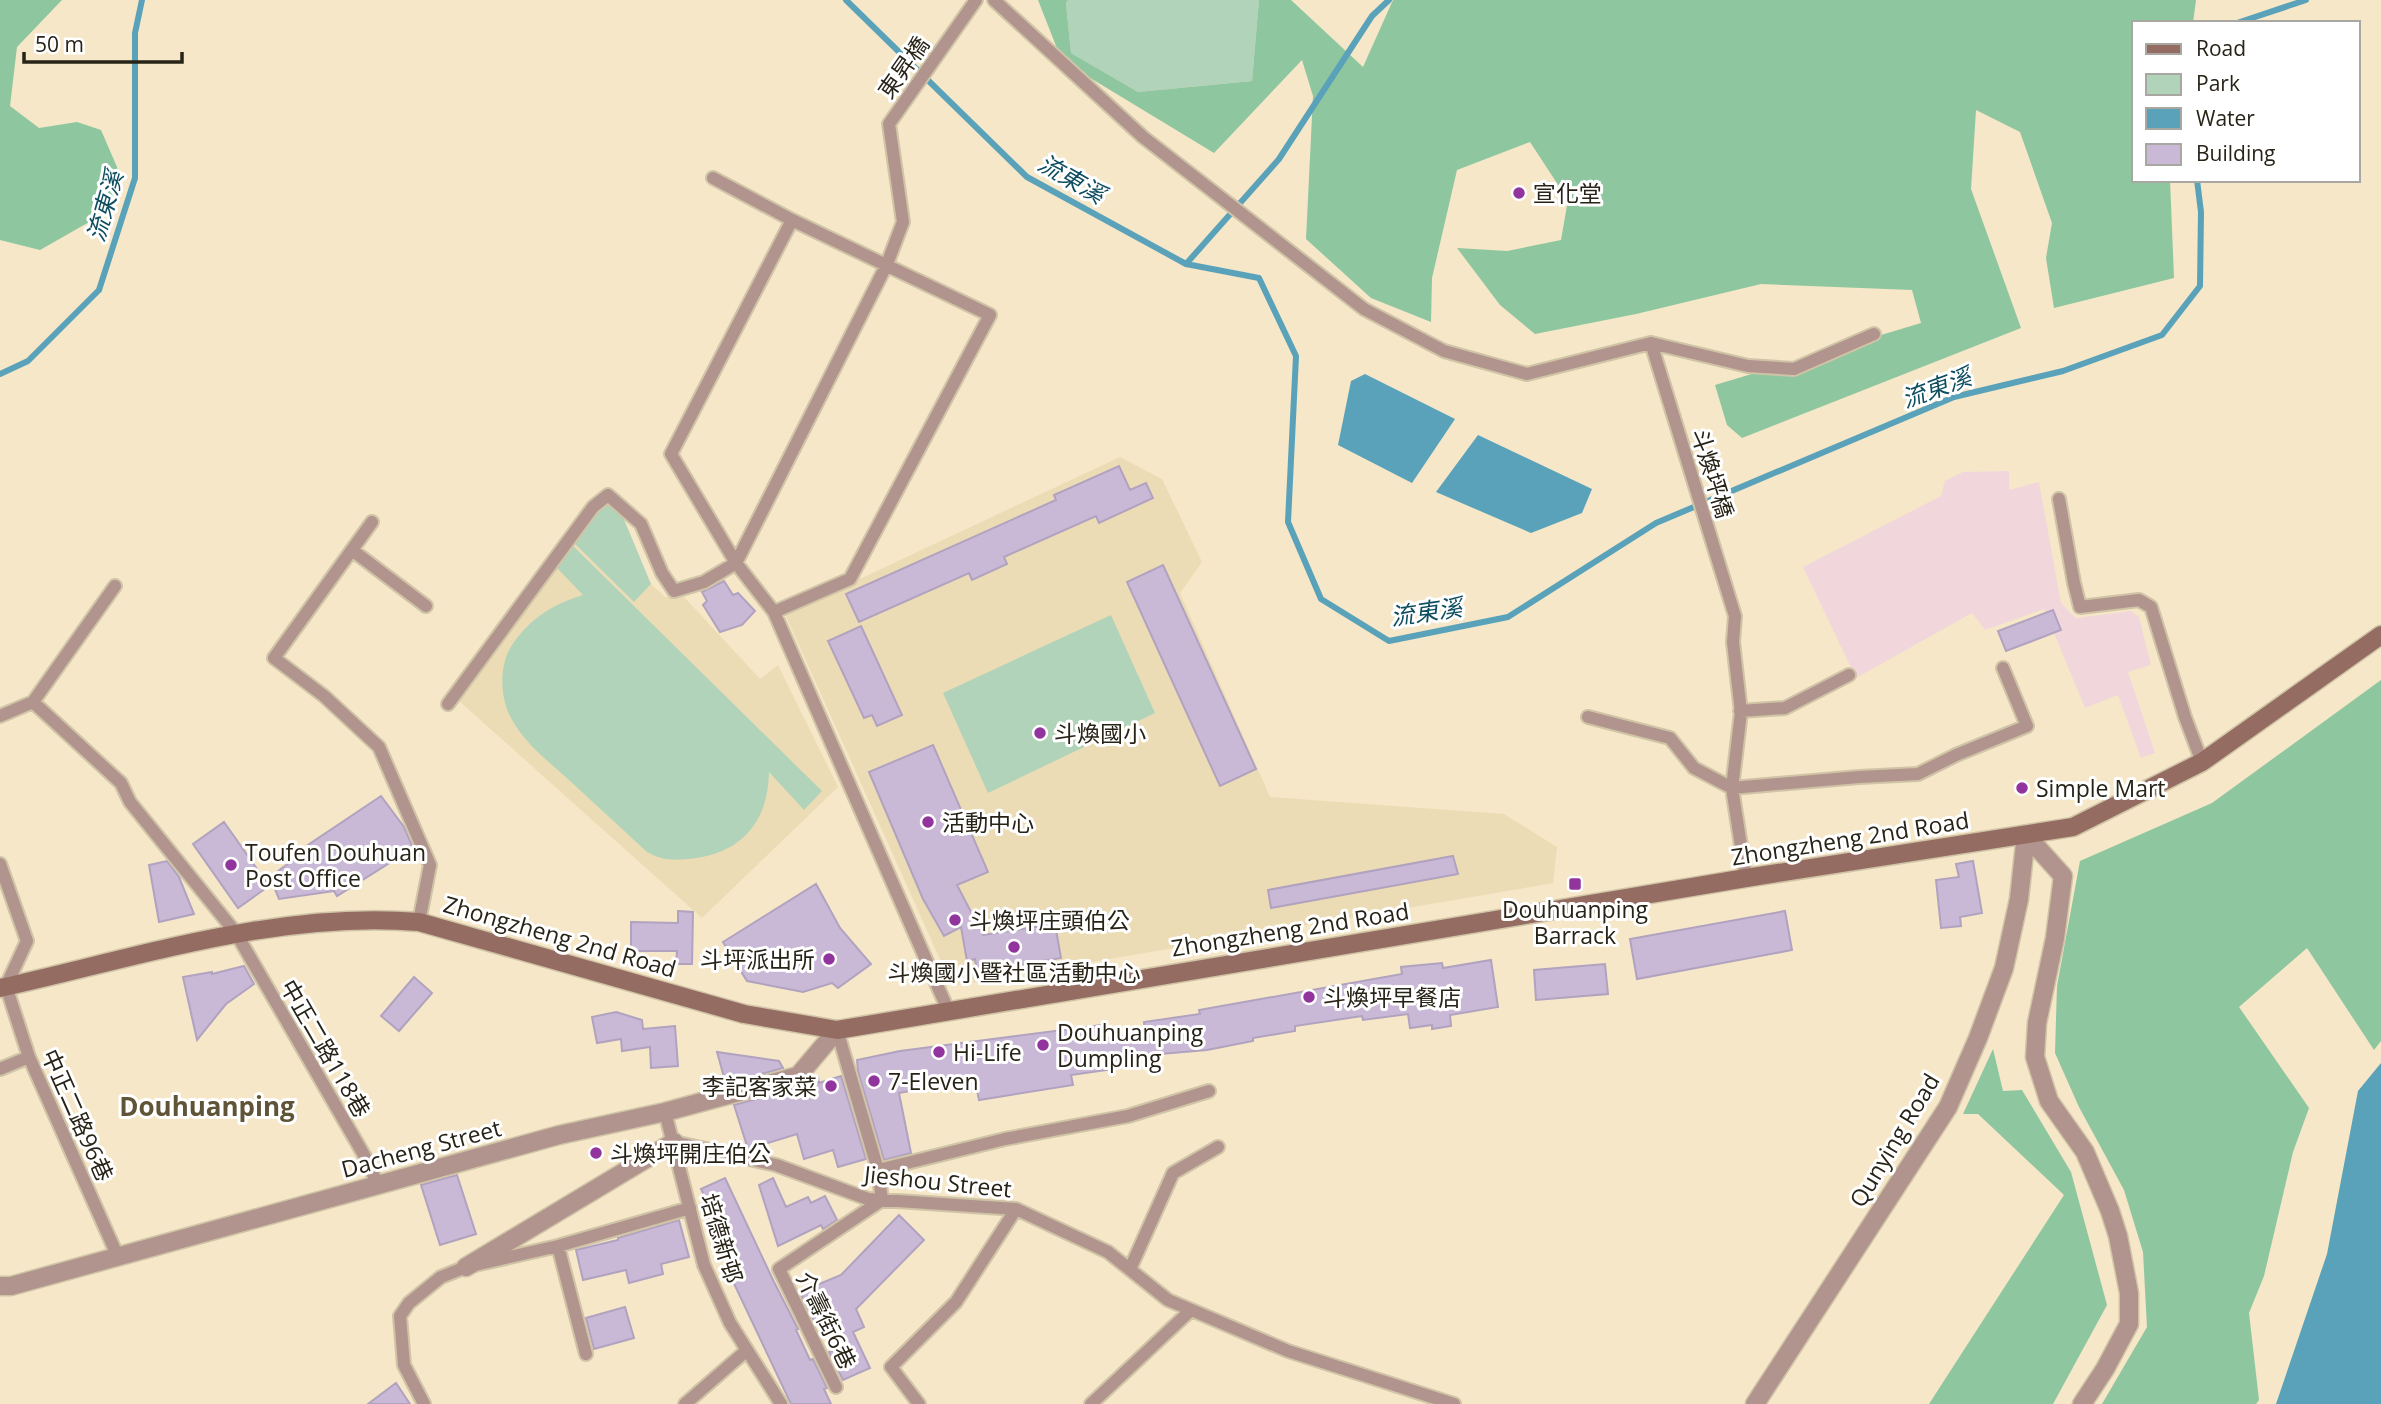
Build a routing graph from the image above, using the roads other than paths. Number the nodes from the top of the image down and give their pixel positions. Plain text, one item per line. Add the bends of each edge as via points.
1 (976, 0) edge
2 (994, 0) edge
3 (713, 178) dead end
4 (792, 220) junction
5 (887, 264) junction
6 (1874, 334) dead end
7 (1651, 343) junction
8 (2059, 499) dead end
9 (372, 522) dead end
10 (352, 550) junction
11 (736, 563) junction
12 (115, 586) dead end
13 (426, 606) dead end
14 (774, 612) junction
15 (2381, 635) edge
16 (2003, 668) dead end
17 (1849, 675) dead end
18 (33, 702) junction
19 (448, 704) dead end
20 (1741, 711) junction
21 (0, 716) edge
22 (1588, 717) dead end
23 (2202, 762) junction
24 (1732, 788) junction
25 (2026, 835) junction
26 (0, 864) edge
27 (1746, 878) junction
28 (419, 922) junction
29 (236, 933) junction
30 (3, 987) edge
31 (948, 1010) junction
32 (836, 1030) junction
33 (29, 1057) junction
34 (0, 1069) edge
35 (1209, 1091) dead end
36 (665, 1112) junction
37 (674, 1142) junction
38 (1218, 1147) dead end
39 (878, 1170) junction
40 (378, 1185) junction
41 (882, 1200) junction
42 (690, 1208) junction
43 (1016, 1209) junction
44 (558, 1246) junction
45 (118, 1257) junction
46 (466, 1267) junction
47 (1129, 1269) junction
48 (0, 1286) edge
49 (1191, 1310) junction
50 (747, 1350) junction
51 (586, 1354) dead end
52 (836, 1387) dead end
53 (424, 1404) edge
54 (685, 1404) edge
55 (781, 1404) edge
56 (919, 1404) edge
57 (1091, 1404) edge
58 (1454, 1404) edge
59 (1755, 1404) edge
60 (2082, 1404) edge

1 - 5 lane, 東昇橋 via 889,124 903,222
2 - 7 lane via 1143,137 1375,316 1444,351 1527,374
3 - 4 lane
4 - 5 lane
4 - 11 lane via 671,454
5 - 11 lane
5 - 14 lane via 990,315 850,579
6 - 7 lane via 1794,369 1748,366
7 - 20 lane, 斗煥坪橋 via 1735,616 1732,642
8 - 23 lane via 2080,607 2139,600 2151,607
9 - 10 lane
10 - 13 lane
10 - 28 lane via 274,658 379,747 430,865
11 - 14 lane
11 - 19 lane via 704,582 674,591 641,524 608,495 593,507
12 - 18 lane
14 - 31 lane
15 - 23 main road, Zhongzheng 2nd Road
16 - 24 lane via 2027,726 1918,774
17 - 20 lane via 1785,708
18 - 21 lane
18 - 29 lane, 中正二路118巷 via 121,783 130,802
20 - 24 lane
22 - 24 lane via 1670,738 1694,768
23 - 25 main road, Zhongzheng 2nd Road via 2073,827
24 - 27 lane
25 - 27 main road, Zhongzheng 2nd Road
25 - 59 street, Qunying Road via 2019,899 2004,968 1948,1107
25 - 60 street via 2063,876 2035,1057 2049,1101 2085,1152 2110,1211 2129,1293 2129,1324
26 - 30 lane via 27,941
27 - 31 main road, Zhongzheng 2nd Road
28 - 29 main road, Zhongzheng 2nd Road via 389,919
28 - 32 main road, Zhongzheng 2nd Road via 744,1014
29 - 30 main road, Zhongzheng 2nd Road
29 - 40 lane, 中正二路118巷
30 - 33 lane, 中正二路96巷
31 - 32 main road, Zhongzheng 2nd Road
32 - 36 street, Dacheng Street via 798,1076
32 - 39 lane
33 - 34 lane
33 - 45 lane, 中正二路96巷
35 - 39 lane via 1128,1116 1004,1139
36 - 37 lane, 培德新邨
36 - 40 street, Dacheng Street via 559,1135
37 - 41 lane, Jieshou Street via 776,1165
37 - 42 lane, 培德新邨
37 - 46 street
38 - 47 lane via 1173,1173
39 - 41 lane
40 - 45 street, Dacheng Street
41 - 43 lane, Jieshou Street
41 - 52 lane, 介壽街6巷 via 779,1269
42 - 44 lane
42 - 50 lane, 培德新邨 via 704,1265
43 - 47 lane, Jieshou Street via 1108,1252
43 - 56 lane via 957,1302 891,1367
44 - 46 lane
44 - 51 lane
45 - 48 street, Dacheng Street
46 - 53 lane via 441,1277 400,1316 404,1365
47 - 49 lane, Jieshou Street via 1168,1300
49 - 57 lane
49 - 58 lane, Jieshou Street via 1288,1351
50 - 54 lane
50 - 55 lane, 培德新邨

